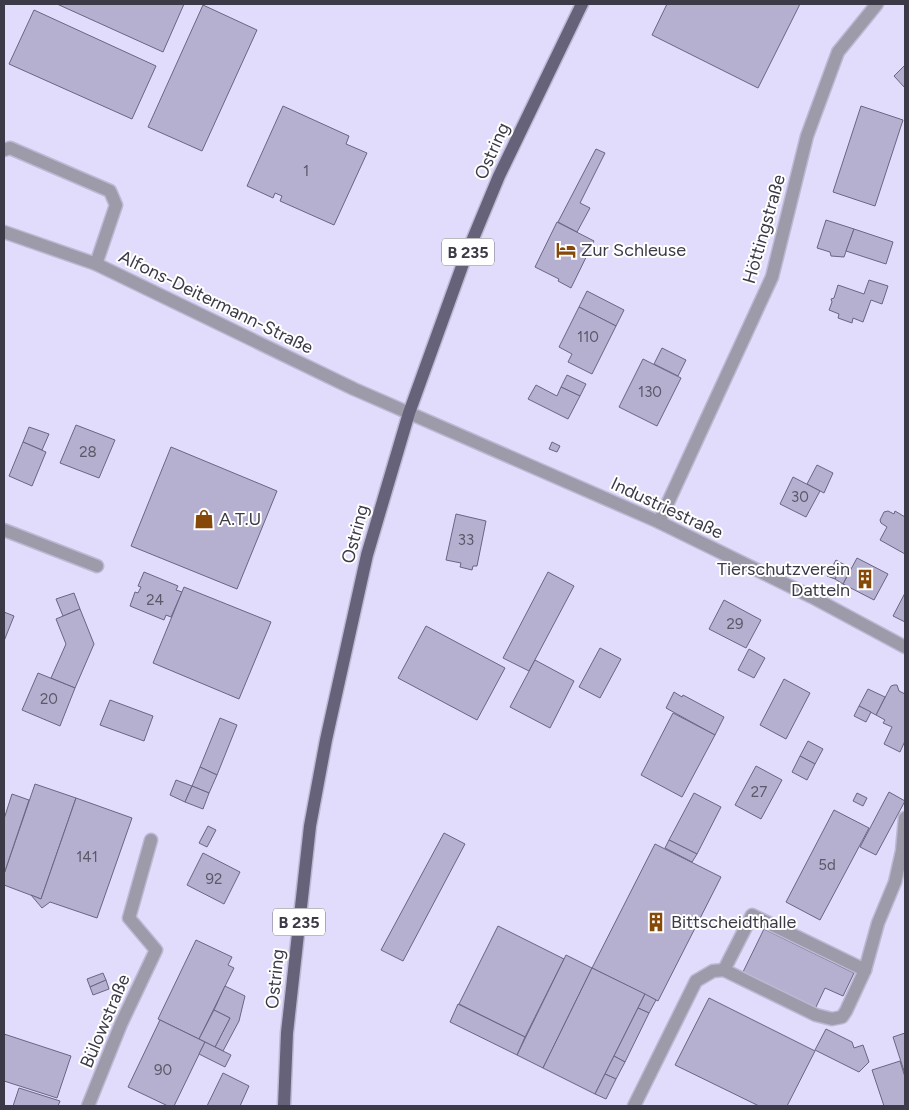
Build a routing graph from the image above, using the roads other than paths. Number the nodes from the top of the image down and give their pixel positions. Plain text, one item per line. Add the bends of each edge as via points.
1 (582, 4) edge
2 (877, 4) edge
3 (4, 150) edge
4 (4, 232) edge
5 (96, 264) junction
6 (409, 413) junction
7 (659, 522) junction
8 (4, 530) edge
9 (97, 566) dead end
10 (905, 647) edge
11 (905, 818) edge
12 (151, 840) dead end
13 (724, 970) junction
14 (865, 970) junction
15 (88, 1106) edge
16 (284, 1106) edge
17 (634, 1106) edge

1 - 6 main road, Ostring / B 235 via 499,176 465,258
2 - 7 street, Höttingstraße via 838,52 807,136 772,278
3 - 5 street via 10,148 110,191 116,205
4 - 5 street, Alfons-Deitermann-Straße
5 - 6 street, Alfons-Deitermann-Straße
6 - 7 street, Industriestraße
6 - 16 main road, Ostring / B 235 via 356,597 310,826 287,1033
7 - 10 street, Industriestraße
8 - 9 street
11 - 14 street via 895,882 878,923
12 - 15 street, Bülowstraße via 129,918 156,950 121,1024
13 - 14 street via 816,1015 832,1019 842,1017
13 - 14 street via 752,915
13 - 17 street via 713,971 696,981

